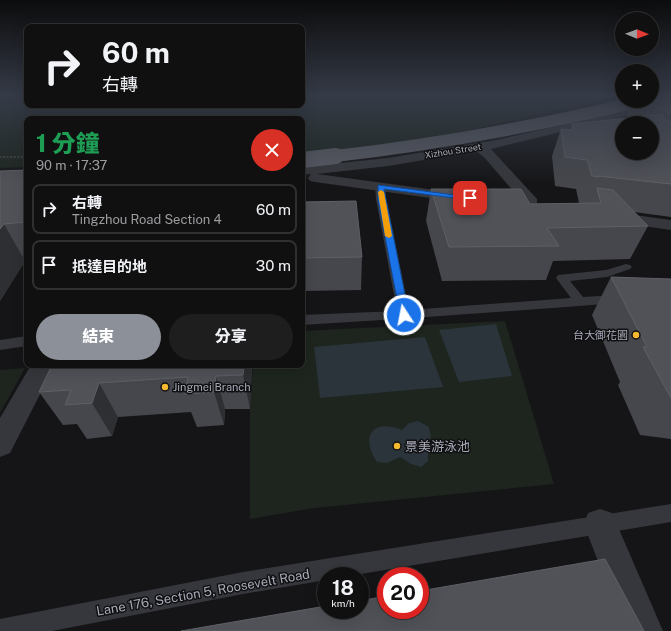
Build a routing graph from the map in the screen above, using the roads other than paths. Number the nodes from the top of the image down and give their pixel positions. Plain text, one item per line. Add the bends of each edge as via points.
1 (528, 125) edge
2 (530, 125) edge
3 (588, 125) edge
4 (479, 147) junction
5 (305, 159) edge
6 (305, 159) edge
7 (305, 171) edge
8 (305, 176) edge
9 (380, 186) junction
10 (474, 199) edge
11 (529, 206) edge
12 (600, 216) edge
13 (671, 225) edge
14 (626, 267) dead end
15 (633, 298) edge
16 (580, 302) junction
17 (404, 315) junction
18 (305, 320) edge
19 (24, 341) edge
20 (0, 345) edge
21 (41, 368) edge
22 (0, 444) edge
23 (671, 513) edge
24 (600, 525) junction
25 (0, 630) edge
26 (644, 631) edge

1 - 5 highway, bridge via 453,140
2 - 6 highway, bridge via 454,140
3 - 4 street, Xizhou Street
4 - 7 street, Xizhou Street via 388,162
4 - 11 street via 489,154 529,199
8 - 9 street
9 - 10 street
9 - 17 lane
12 - 13 street
14 - 16 lane via 607,273 562,278
15 - 16 lane
16 - 17 lane
17 - 18 lane
19 - 20 lane
21 - 22 street
23 - 24 lane, Lane 176, Section 5, Roosevelt Road
24 - 25 lane, Lane 176, Section 5, Roosevelt Road via 243,583
24 - 26 street

